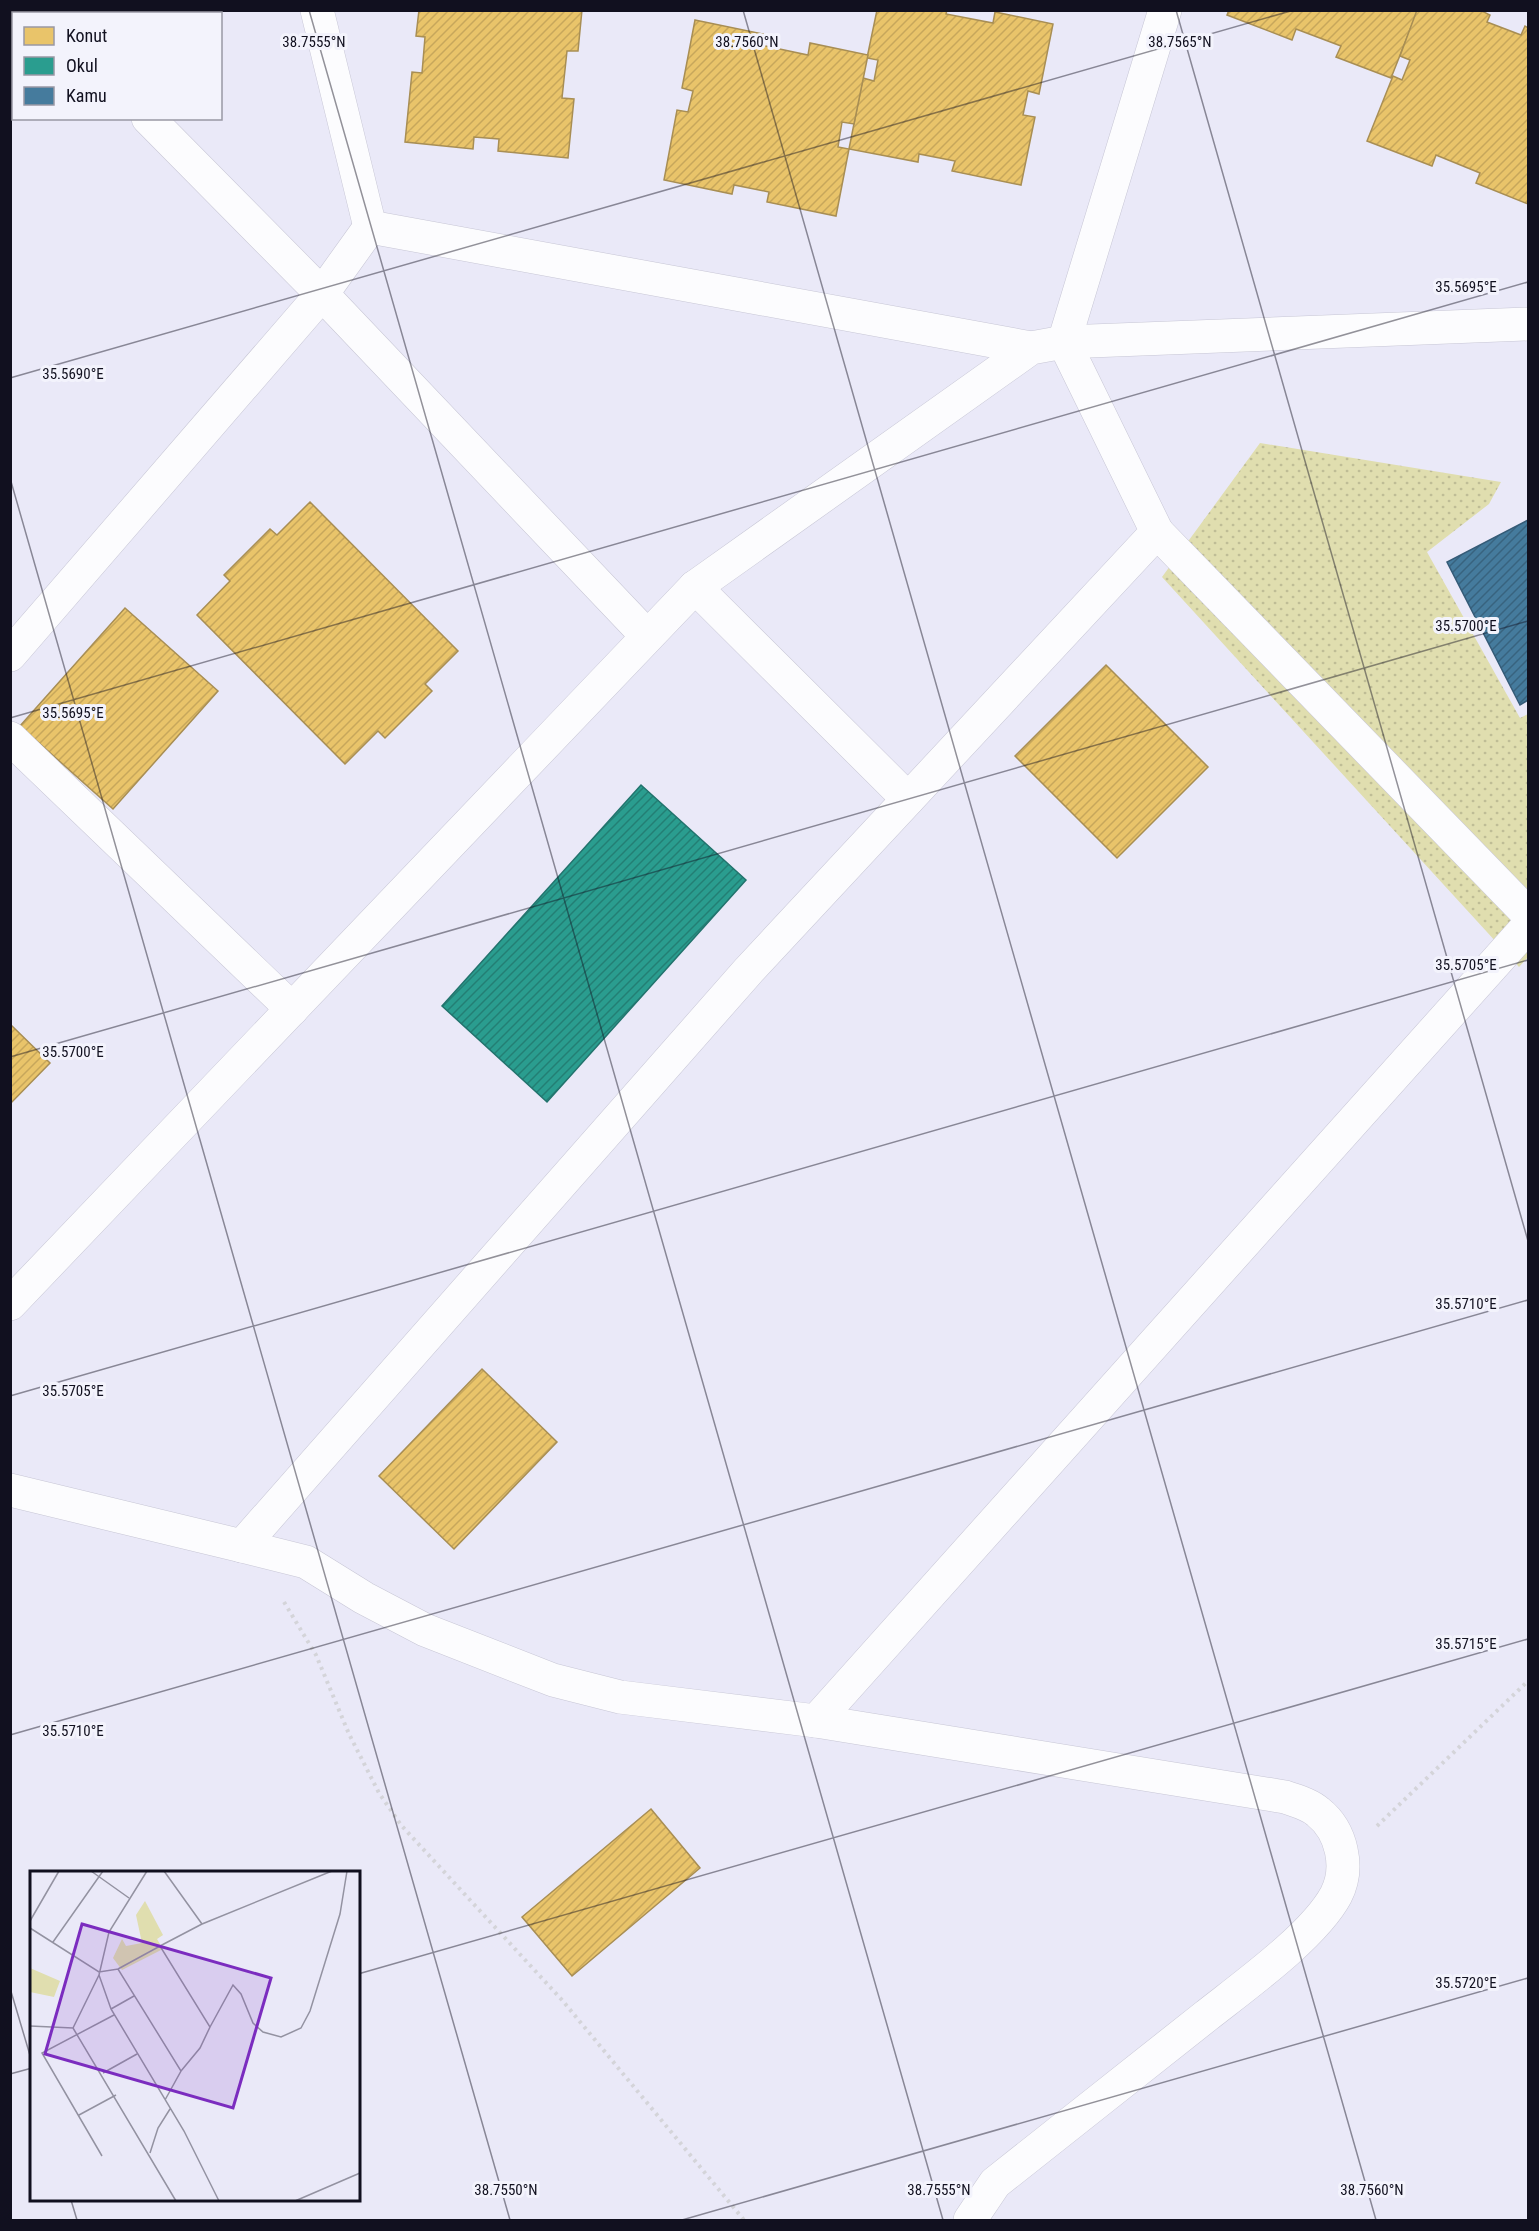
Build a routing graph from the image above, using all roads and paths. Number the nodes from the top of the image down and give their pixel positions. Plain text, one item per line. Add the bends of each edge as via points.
1 (317, 10) edge
2 (1165, 10) edge
3 (150, 120) edge
4 (370, 227) junction
5 (322, 294) junction
6 (1528, 324) edge
7 (1064, 342) junction
8 (1031, 348) junction
9 (1157, 532) junction
10 (695, 587) junction
11 (647, 636) junction
12 (10, 655) edge
13 (10, 738) edge
14 (908, 799) junction
15 (1528, 914) edge
16 (1528, 926) edge
17 (292, 1009) junction
18 (10, 1304) edge
19 (10, 1490) edge
20 (242, 1546) junction
21 (282, 1599) dead end
22 (1528, 1681) edge
23 (816, 1721) junction
24 (1343, 1859) junction
25 (744, 2220) edge
26 (970, 2220) edge

1 - 4 street
2 - 7 street
3 - 5 street
4 - 5 street
4 - 8 street
5 - 11 street
5 - 12 street
6 - 7 street
7 - 8 street
7 - 9 street
8 - 10 street
9 - 14 street
9 - 15 street
10 - 11 street
10 - 14 street
11 - 17 street
13 - 17 street
14 - 20 street via 749,970
16 - 23 street
17 - 18 street
19 - 20 street
20 - 23 street via 306,1562 425,1630 553,1680 620,1696
21 - 25 path via 316,1655 379,1793 401,1825 562,2000
22 - 24 path
23 - 24 street via 1285,1797 1324,1818 1339,1842
24 - 26 street via 1337,1893 1328,1909 1275,1962 995,2183

